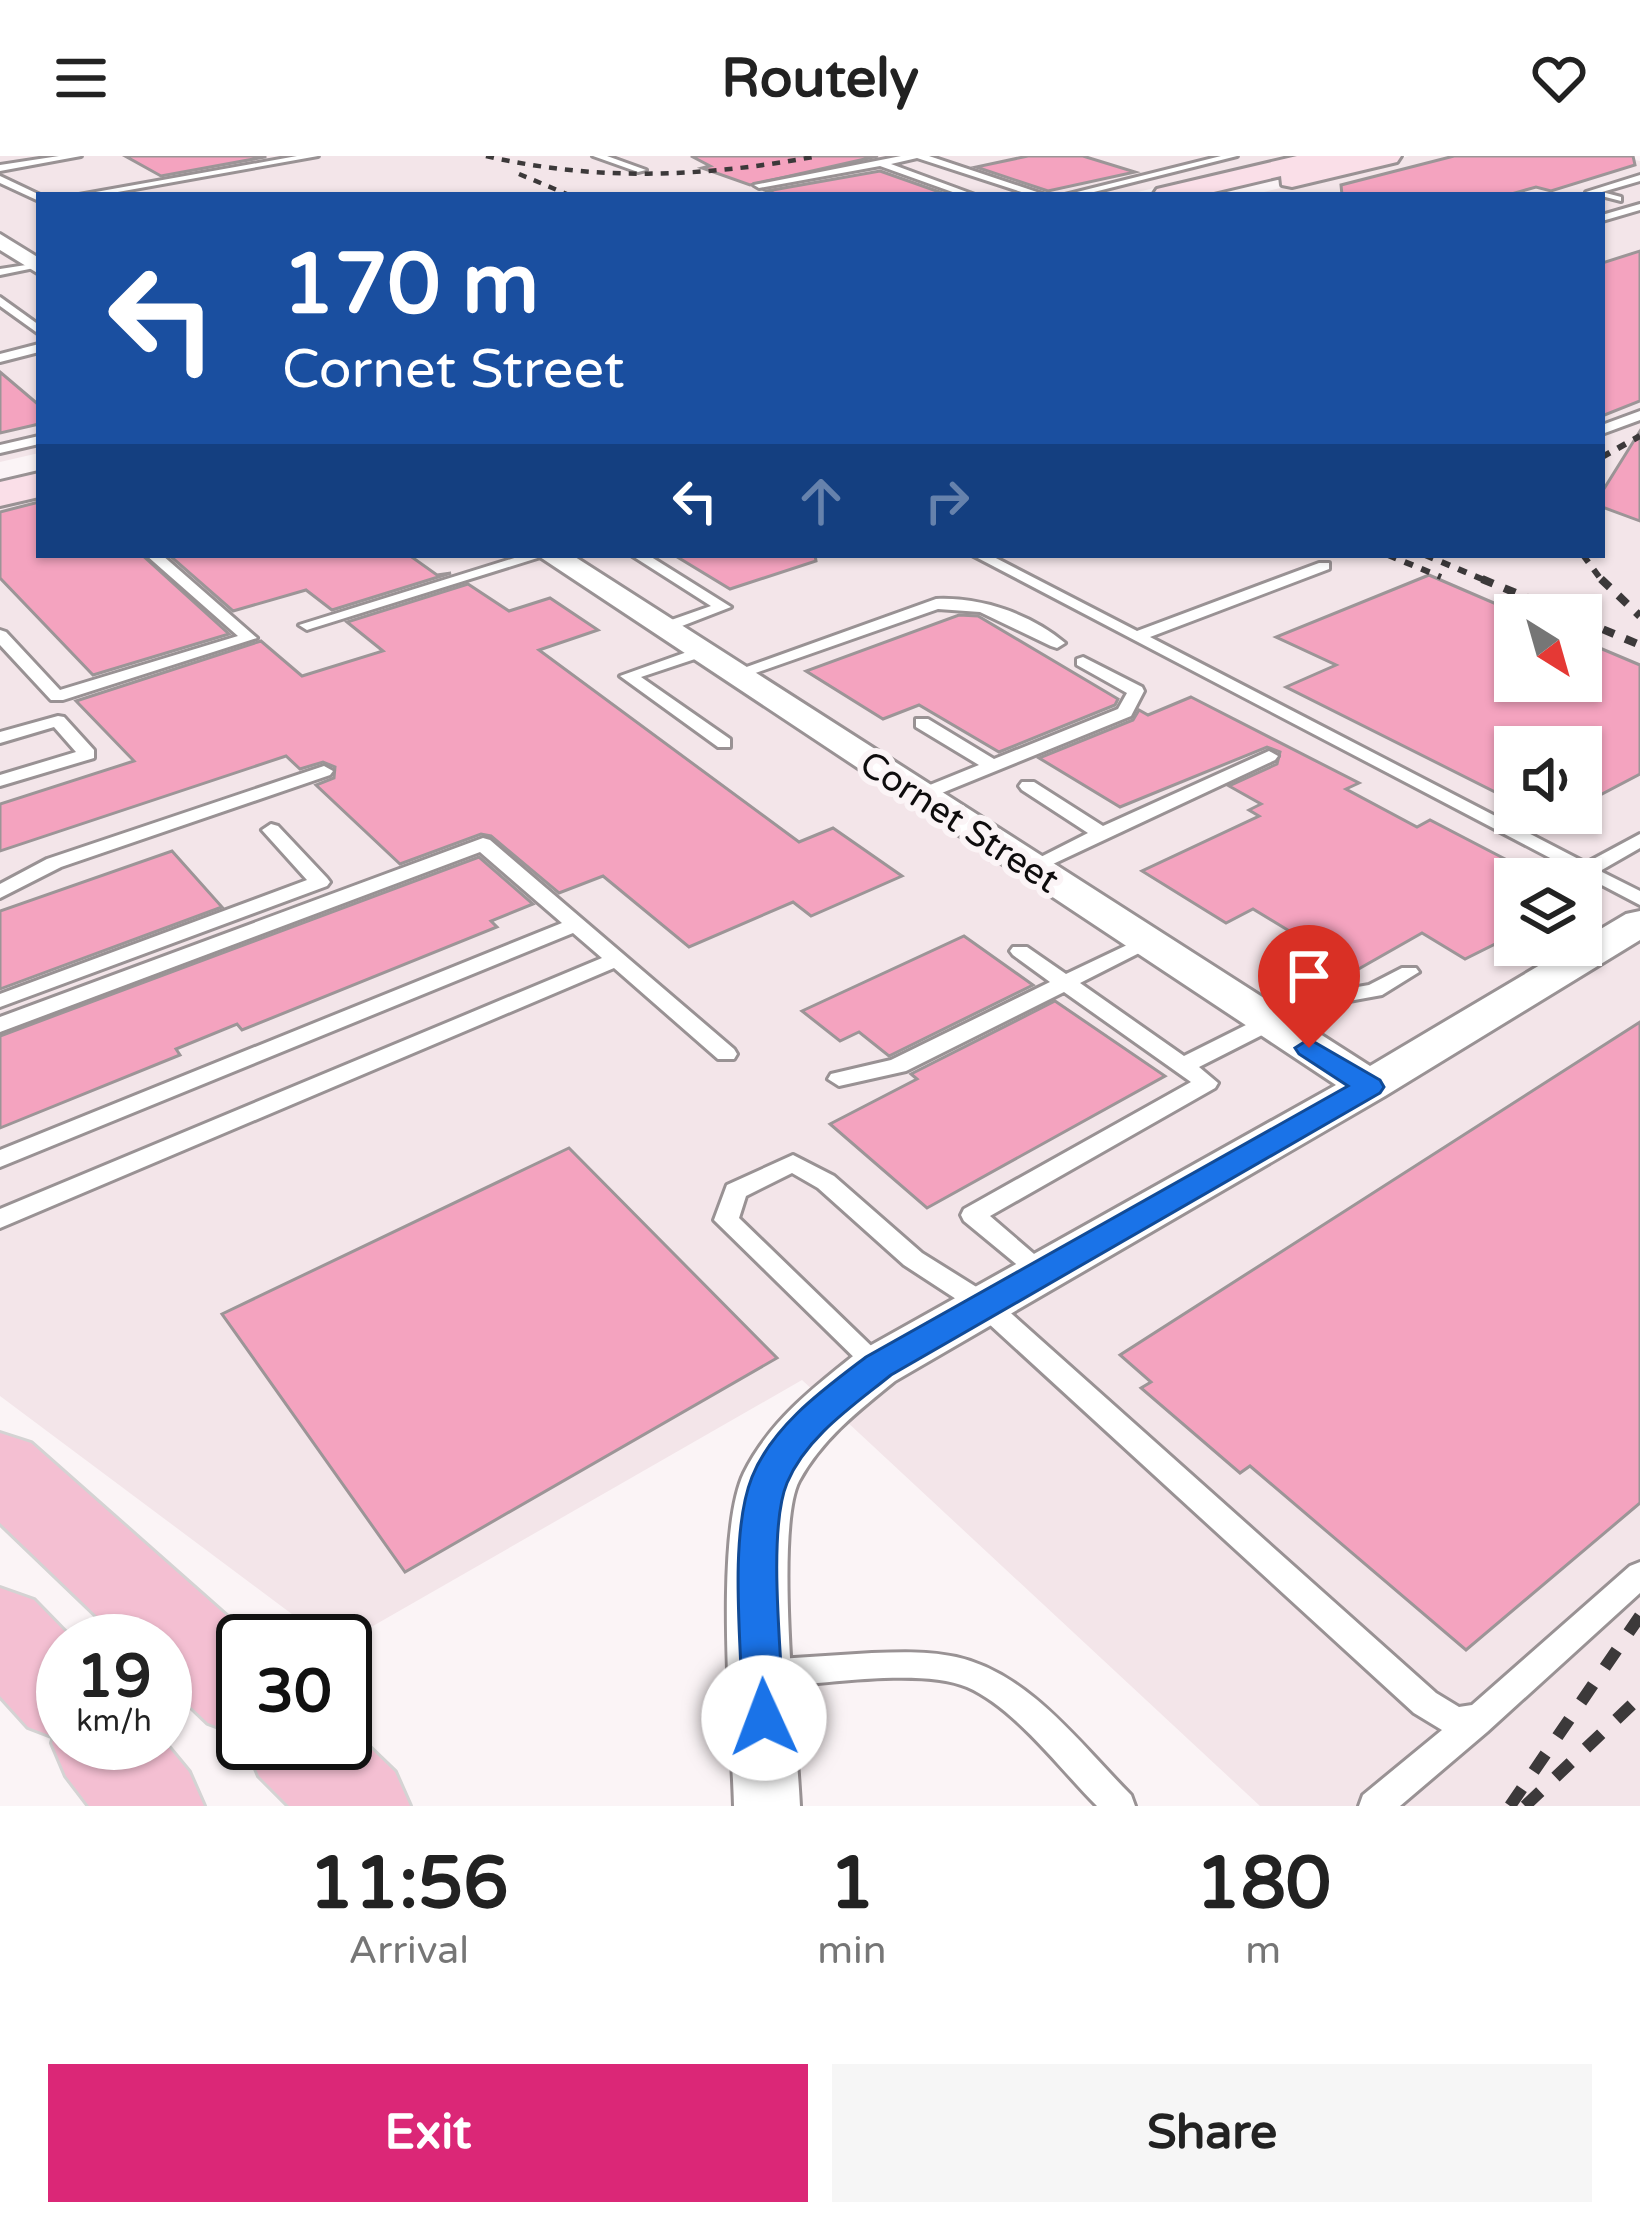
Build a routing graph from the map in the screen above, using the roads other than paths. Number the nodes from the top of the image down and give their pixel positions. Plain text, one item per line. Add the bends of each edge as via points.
1 (76, 156) edge
2 (313, 156) edge
3 (598, 156) edge
4 (917, 156) edge
5 (1232, 156) edge
6 (1330, 156) edge
7 (1388, 156) edge
8 (964, 160) dead end
9 (880, 164) junction
10 (945, 164) junction
11 (0, 168) edge
12 (640, 170) dead end
13 (1640, 178) edge
14 (0, 179) edge
15 (1162, 184) edge
16 (759, 185) dead end
17 (102, 192) edge
18 (961, 192) edge
19 (1032, 192) edge
20 (1095, 192) edge
21 (1240, 192) edge
22 (1591, 192) edge
23 (1640, 192) edge
24 (1605, 196) edge
25 (36, 197) edge
26 (1618, 199) junction
27 (1640, 206) edge
28 (1605, 217) edge
29 (0, 240) edge
30 (24, 261) edge
31 (0, 272) edge
32 (0, 300) edge
33 (36, 329) edge
34 (36, 349) edge
35 (0, 358) edge
36 (1640, 415) edge
37 (1605, 429) edge
38 (0, 449) edge
39 (36, 449) edge
40 (0, 475) edge
41 (36, 486) edge
42 (0, 494) edge
43 (156, 558) edge
44 (473, 558) edge
45 (530, 558) edge
46 (557, 558) edge
47 (643, 558) edge
48 (985, 558) edge
49 (1324, 566) dead end
50 (491, 570) junction
51 (307, 626) dead end
52 (663, 628) junction
53 (0, 634) edge
54 (1136, 637) junction
55 (1057, 643) dead end
56 (701, 652) junction
57 (1083, 662) dead end
58 (735, 674) junction
59 (922, 723) dead end
60 (0, 738) edge
61 (724, 743) dead end
62 (1269, 756) dead end
63 (993, 766) junction
64 (324, 771) dead end
65 (0, 781) edge
66 (1028, 786) dead end
67 (921, 795) junction
68 (271, 830) dead end
69 (1100, 832) junction
70 (1640, 840) edge
71 (1561, 858) edge
72 (1602, 862) edge
73 (1031, 866) junction
74 (1602, 879) edge
75 (0, 892) edge
76 (1640, 899) edge
77 (1640, 923) edge
78 (577, 924) junction
79 (1147, 942) junction
80 (1020, 951) dead end
81 (618, 959) junction
82 (1409, 972) dead end
83 (1064, 982) junction
84 (0, 1001) edge
85 (0, 1025) edge
86 (1274, 1025) junction
87 (726, 1054) dead end
88 (1183, 1066) junction
89 (839, 1079) dead end
90 (1369, 1087) junction
91 (0, 1159) edge
92 (0, 1220) edge
93 (1042, 1272) junction
94 (985, 1305) junction
95 (879, 1366) junction
96 (0, 1468) edge
97 (1640, 1575) edge
98 (0, 1629) edge
99 (216, 1666) edge
100 (36, 1667) edge
101 (762, 1674) junction
102 (1480, 1718) junction
103 (123, 1770) edge
104 (322, 1770) edge
105 (152, 1806) edge
106 (358, 1806) edge
107 (766, 1806) edge
108 (1119, 1806) edge
109 (1375, 1806) edge

1 - 11 lane
2 - 17 lane
3 - 12 lane
4 - 9 lane
4 - 10 lane
5 - 15 lane
6 - 15 main road via 1201,187
7 - 21 main road
8 - 10 lane
9 - 16 lane
9 - 18 lane
10 - 19 lane
13 - 22 lane
14 - 25 lane
15 - 20 lane
23 - 26 lane
24 - 26 lane
26 - 27 lane
27 - 28 lane
29 - 30 street
30 - 31 lane
32 - 33 lane
34 - 35 lane
36 - 37 lane
38 - 39 lane
39 - 40 main road
41 - 42 main road
43 - 53 lane via 249,638 56,696
44 - 50 lane
45 - 50 lane
46 - 52 street, Cornet Street
47 - 52 lane via 723,607
48 - 54 lane
49 - 54 lane
50 - 51 lane
52 - 56 street, Cornet Street
54 - 71 lane
55 - 58 lane via 999,611 958,601
56 - 58 street, Cornet Street
56 - 61 lane via 628,676
57 - 63 lane via 1136,691 1125,712
58 - 67 street, Cornet Street
59 - 63 lane
60 - 65 lane via 58,721 88,754
62 - 69 lane
63 - 67 lane
64 - 75 lane via 54,863
66 - 69 lane
67 - 73 street, Cornet Street
68 - 84 lane via 320,882
69 - 73 lane
70 - 72 lane
73 - 79 street, Cornet Street
74 - 76 lane
77 - 90 street
78 - 81 lane
78 - 85 lane via 491,848 476,844
78 - 91 lane
79 - 83 lane
79 - 86 street, Cornet Street
80 - 83 lane
81 - 87 lane
81 - 92 lane
82 - 86 lane
83 - 88 lane
83 - 89 lane via 898,1066
86 - 88 lane
86 - 90 street, Cornet Street
88 - 93 lane via 1207,1083 973,1215
90 - 93 street
93 - 94 street
94 - 95 street
94 - 95 lane via 793,1163 735,1191 725,1220
94 - 102 lane via 1426,1702 1456,1722
95 - 101 street via 815,1416 769,1480 758,1558
96 - 99 main road
97 - 102 lane
98 - 100 main road
101 - 107 street
101 - 108 lane via 935,1667 973,1675 1005,1695
102 - 109 lane
103 - 105 main road
104 - 106 main road

